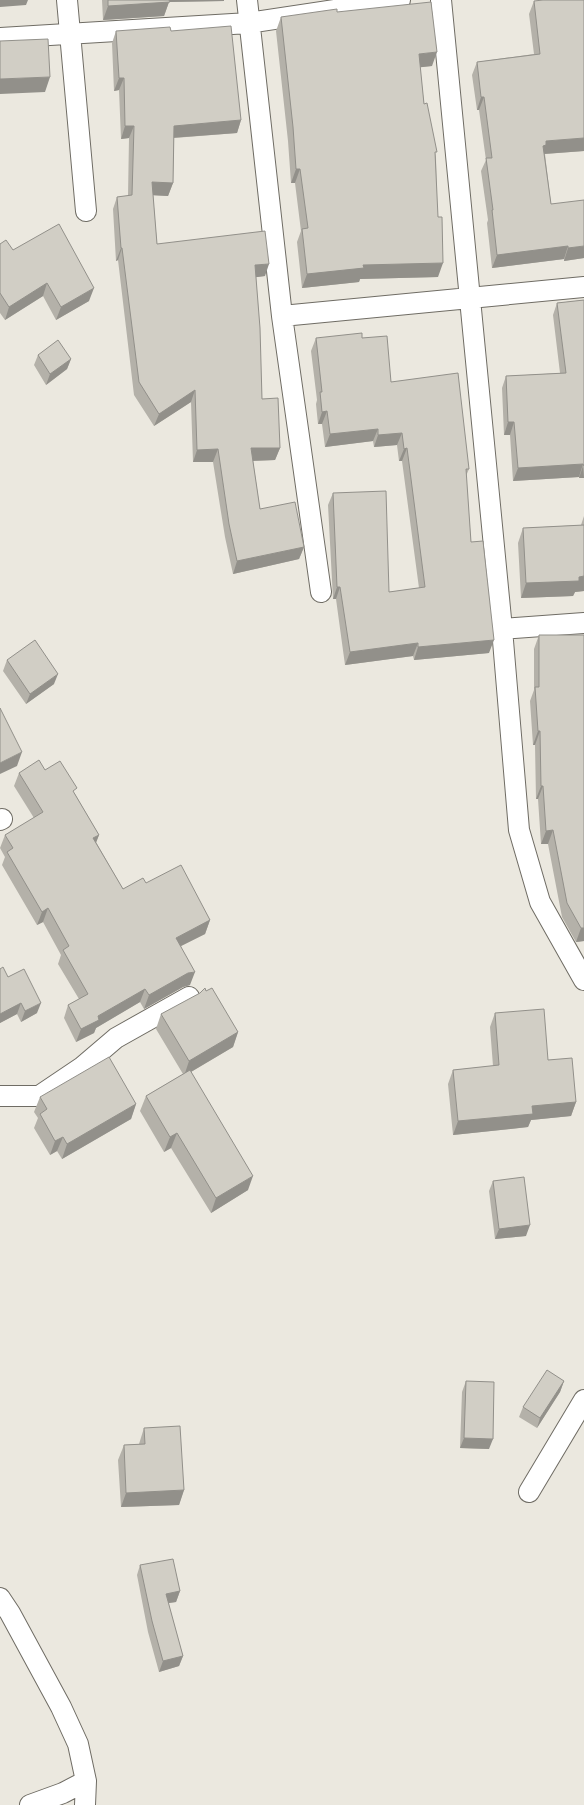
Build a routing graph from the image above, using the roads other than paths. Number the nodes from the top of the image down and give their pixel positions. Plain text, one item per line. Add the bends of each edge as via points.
1 (68, 0) edge
2 (247, 0) edge
3 (400, 0) edge
4 (441, 0) edge
5 (249, 23) junction
6 (70, 35) junction
7 (0, 38) edge
8 (86, 212) dead end
9 (584, 287) edge
10 (469, 298) junction
11 (282, 316) junction
12 (321, 592) dead end
13 (584, 623) edge
14 (502, 629) junction
15 (584, 980) edge
16 (189, 997) edge
17 (0, 1096) edge
18 (584, 1400) edge
19 (529, 1492) dead end
20 (0, 1598) edge
21 (86, 1781) junction
22 (30, 1805) edge
23 (85, 1805) edge

1 - 6 street
2 - 5 street
3 - 5 street
4 - 10 street
5 - 6 street
5 - 11 street
6 - 7 street
6 - 8 street
9 - 10 street
10 - 11 street
10 - 14 street
11 - 12 street
13 - 14 street
14 - 15 street via 519,830 540,902
16 - 17 street via 116,1038 82,1067 39,1096
18 - 19 street
20 - 21 street via 75,1736
21 - 22 street
21 - 23 street

